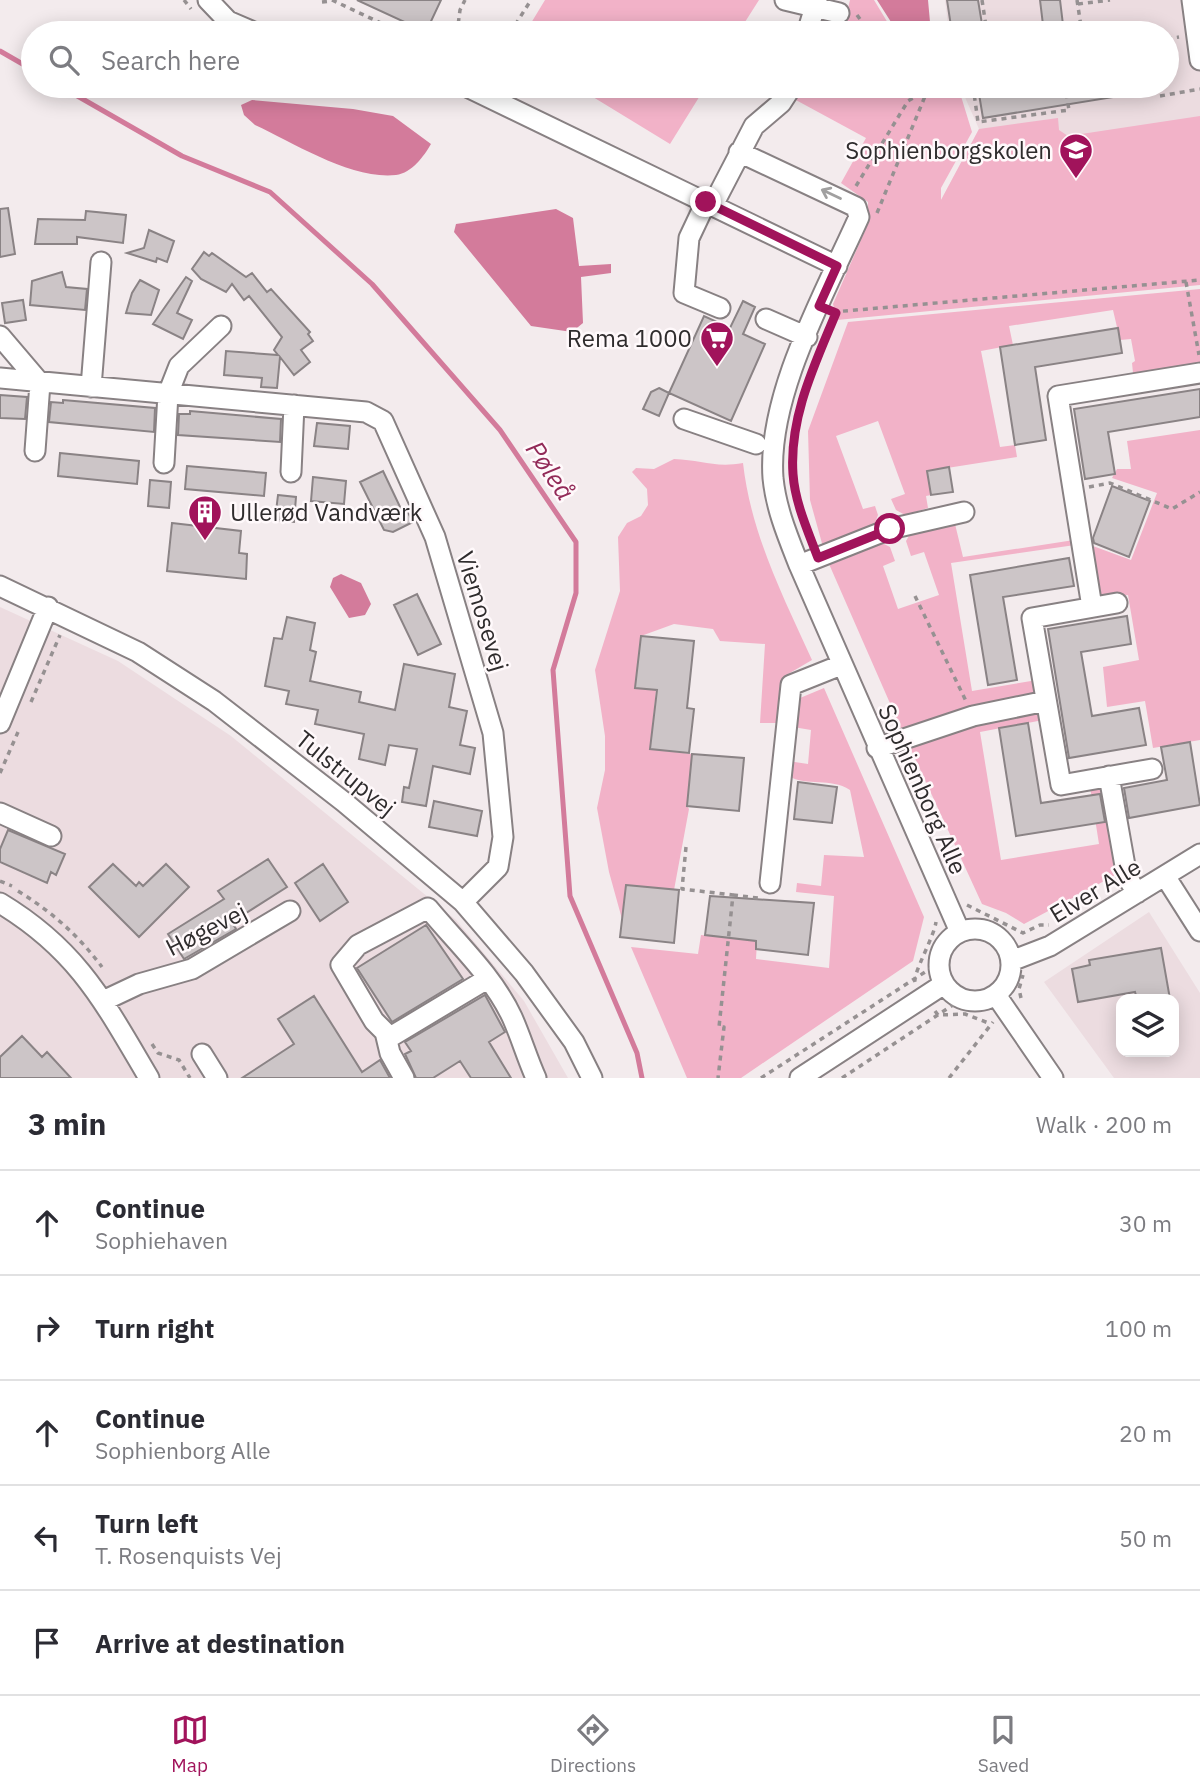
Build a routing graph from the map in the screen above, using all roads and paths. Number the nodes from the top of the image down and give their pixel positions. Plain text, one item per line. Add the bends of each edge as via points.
1 (208, 0) edge
2 (332, 0) edge
3 (465, 0) edge
4 (531, 0) edge
5 (785, 0) edge
6 (982, 0) edge
7 (1110, 0) edge
8 (1192, 0) edge
9 (322, 2) dead end
10 (1077, 2) edge
11 (816, 4) edge
12 (839, 13) dead end
13 (228, 21) edge
14 (377, 21) edge
15 (459, 21) edge
16 (518, 21) edge
17 (811, 21) edge
18 (985, 21) edge
19 (1080, 21) edge
20 (1200, 60) edge
21 (1200, 89) edge
22 (1179, 93) edge
23 (490, 98) edge
24 (784, 98) edge
25 (913, 98) edge
26 (924, 98) edge
27 (975, 98) edge
28 (1067, 98) edge
29 (739, 152) junction
30 (847, 201) junction
31 (709, 204) junction
32 (877, 214) dead end
33 (101, 262) dead end
34 (837, 266) junction
35 (1200, 281) edge
36 (1186, 282) junction
37 (841, 300) dead end
38 (720, 308) dead end
39 (827, 309) junction
40 (766, 319) dead end
41 (831, 324) dead end
42 (221, 326) dead end
43 (0, 335) edge
44 (807, 337) junction
45 (1200, 362) edge
46 (1200, 373) edge
47 (0, 378) edge
48 (40, 383) junction
49 (91, 387) junction
50 (168, 394) junction
51 (294, 405) junction
52 (684, 419) dead end
53 (794, 441) dead end
54 (756, 444) dead end
55 (35, 451) dead end
56 (164, 463) dead end
57 (290, 472) dead end
58 (1073, 490) junction
59 (1200, 492) edge
60 (964, 512) dead end
61 (808, 561) junction
62 (0, 586) edge
63 (915, 596) dead end
64 (1117, 603) dead end
65 (48, 607) junction
66 (1092, 607) junction
67 (68, 617) junction
68 (841, 665) junction
69 (0, 670) edge
70 (19, 678) junction
71 (1046, 701) junction
72 (26, 713) dead end
73 (973, 716) junction
74 (0, 723) edge
75 (21, 725) dead end
76 (877, 748) junction
77 (1152, 769) dead end
78 (0, 772) edge
79 (1109, 776) junction
80 (0, 813) edge
81 (51, 835) dead end
82 (686, 847) dead end
83 (1198, 860) edge
84 (1165, 876) junction
85 (769, 884) dead end
86 (963, 892) dead end
87 (1137, 893) junction
88 (464, 902) junction
89 (0, 903) edge
90 (960, 909) junction
91 (290, 911) dead end
92 (1049, 925) dead end
93 (969, 930) junction
94 (1200, 931) edge
95 (1011, 961) junction
96 (939, 963) junction
97 (487, 979) junction
98 (914, 979) junction
99 (944, 984) junction
100 (996, 995) junction
101 (926, 996) junction
102 (962, 999) junction
103 (103, 1001) junction
104 (1008, 1012) junction
105 (938, 1015) junction
106 (991, 1024) junction
107 (387, 1039) junction
108 (202, 1054) dead end
109 (149, 1078) edge
110 (217, 1078) edge
111 (404, 1078) edge
112 (536, 1078) edge
113 (592, 1078) edge
114 (718, 1078) edge
115 (761, 1078) edge
116 (800, 1078) edge
117 (842, 1078) edge
118 (949, 1078) edge
119 (1054, 1078) edge

1 - 13 street
2 - 9 path
2 - 14 path
3 - 15 path
4 - 16 path
5 - 11 street
6 - 18 path
7 - 10 path
8 - 20 street
10 - 19 path
11 - 12 street
11 - 17 street
21 - 22 path
23 - 31 street
24 - 29 street via 754,126
25 - 30 path
26 - 32 path
27 - 28 path via 978,122 1069,110
30 -> 29 street
29 - 31 street
30 - 34 street, Sophienborg Alle via 856,207 859,217
31 - 34 street
31 - 38 street via 689,238 684,293
33 - 49 street
34 - 39 street, Sophienborg Alle
35 - 36 path
36 - 39 path
36 - 45 path
37 - 39 path
39 - 41 path
39 - 44 street, Sophienborg Alle
40 - 44 street
42 - 50 street via 179,366
43 - 48 street
44 - 61 street, Sophienborg Alle via 778,412 773,443 781,519
46 - 58 street via 1058,396
47 - 48 street, Viemosevej
48 - 49 street, Viemosevej
48 - 55 street
49 - 50 street, Viemosevej
50 - 51 street, Viemosevej
50 - 56 street
51 - 57 street
51 - 88 street, Viemosevej via 366,412 383,421 435,537 491,722 499,771 503,837 498,867
52 - 54 street
53 - 61 path via 793,474
58 - 59 path via 1110,483 1172,509
58 - 66 street
60 - 61 street via 890,529
61 - 68 street, Sophienborg Alle
62 - 65 street, Tulstrupvej
63 - 73 path
64 - 66 street
65 - 67 street, Tulstrupvej
65 - 70 street
66 - 71 street via 1032,618
67 - 72 path
67 - 88 street, Tulstrupvej via 138,652 214,701
68 - 76 street, Sophienborg Alle
68 - 85 street via 792,685
69 - 70 street
70 - 74 street
71 - 73 street
71 - 79 street via 1060,785
73 - 76 street
75 - 78 path
76 - 90 street, Sophienborg Alle
77 - 79 street
79 - 87 street via 1127,877
80 - 81 street
82 - 114 path via 682,889 733,895
83 - 84 street, Elver Alle
84 - 87 street, Elver Alle
84 - 94 street
86 - 90 path
87 - 95 street, Elver Alle via 1050,946
88 - 113 street, Tulstrupvej via 524,973 574,1042
89 - 103 street via 34,923 70,956
90 - 92 path via 1023,933
90 - 93 street, Sophienborg Alle
90 - 93 path
90 - 98 path via 936,923
91 - 103 street, Høgevej via 192,969 139,984
93 - 95 street via 1001,939
93 - 96 street via 943,947
95 - 100 street via 1010,976
96 - 98 path
96 - 99 street
97 - 107 street
97 - 107 street via 428,908 358,945 341,965
97 - 112 street via 512,1017
98 - 101 path
98 - 115 path
99 - 101 street
99 - 102 street
100 - 102 street via 986,1000
100 - 104 street
101 - 105 path
101 - 116 street
102 - 105 path
103 - 109 street
104 - 106 path
104 - 119 street
105 - 106 path via 965,1014
105 - 117 path
106 - 118 path
107 - 111 street
108 - 110 street

